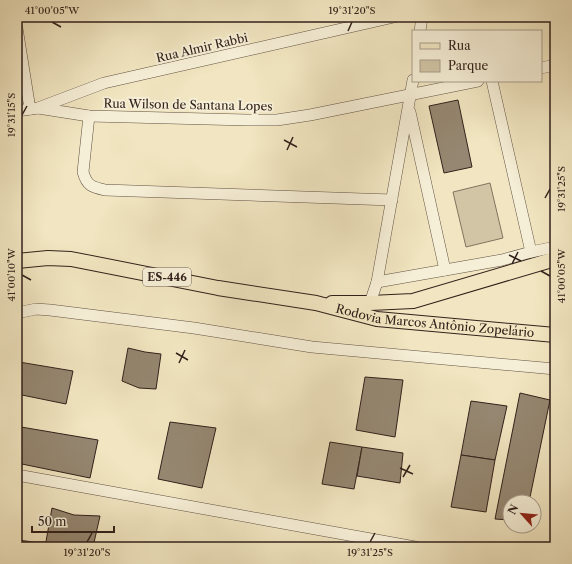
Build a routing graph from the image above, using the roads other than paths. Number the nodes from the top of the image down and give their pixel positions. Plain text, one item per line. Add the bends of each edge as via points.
1 (394, 17) edge
2 (422, 17) edge
3 (17, 28) edge
4 (420, 30) edge
5 (555, 65) edge
6 (542, 68) edge
7 (413, 82) edge
8 (474, 82) edge
9 (492, 82) edge
10 (411, 96) junction
11 (34, 108) junction
12 (409, 108) junction
13 (17, 110) edge
14 (89, 116) junction
15 (392, 200) junction
16 (555, 247) edge
17 (531, 252) junction
18 (555, 259) edge
19 (17, 261) edge
20 (445, 270) junction
21 (377, 282) junction
22 (316, 303) junction
23 (370, 303) junction
24 (17, 313) edge
25 (555, 335) edge
26 (555, 369) edge
27 (17, 475) edge
28 (415, 547) edge

1 - 11 street, Rua Almir Rabbi via 104,83
2 - 4 street
3 - 11 street
5 - 6 street
7 - 10 street
8 - 10 street, Rua Wilson de Santana Lopes
9 - 17 street
10 - 12 street
10 - 14 street, Rua Wilson de Santana Lopes via 277,120
11 - 13 street, Rua Almir Rabbi
11 - 14 street, Rua Wilson de Santana Lopes
12 - 15 street
12 - 20 street
14 - 15 street via 83,172 86,181 93,187 105,190
15 - 21 street
16 - 17 street
17 - 20 street
18 - 23 main road, Rodovia Marcos Antônio Zopelário / ES-446 via 413,301
19 - 22 main road, Rodovia Marcos Antônio Zopelário / ES-446 via 48,258 71,260 218,288
20 - 21 street
21 - 23 street
22 - 23 main road, Rodovia Marcos Antônio Zopelário / ES-446
22 - 25 main road, Rodovia Marcos Antônio Zopelário / ES-446 via 376,319
24 - 26 street via 36,309 50,310 194,328 312,347
27 - 28 street

